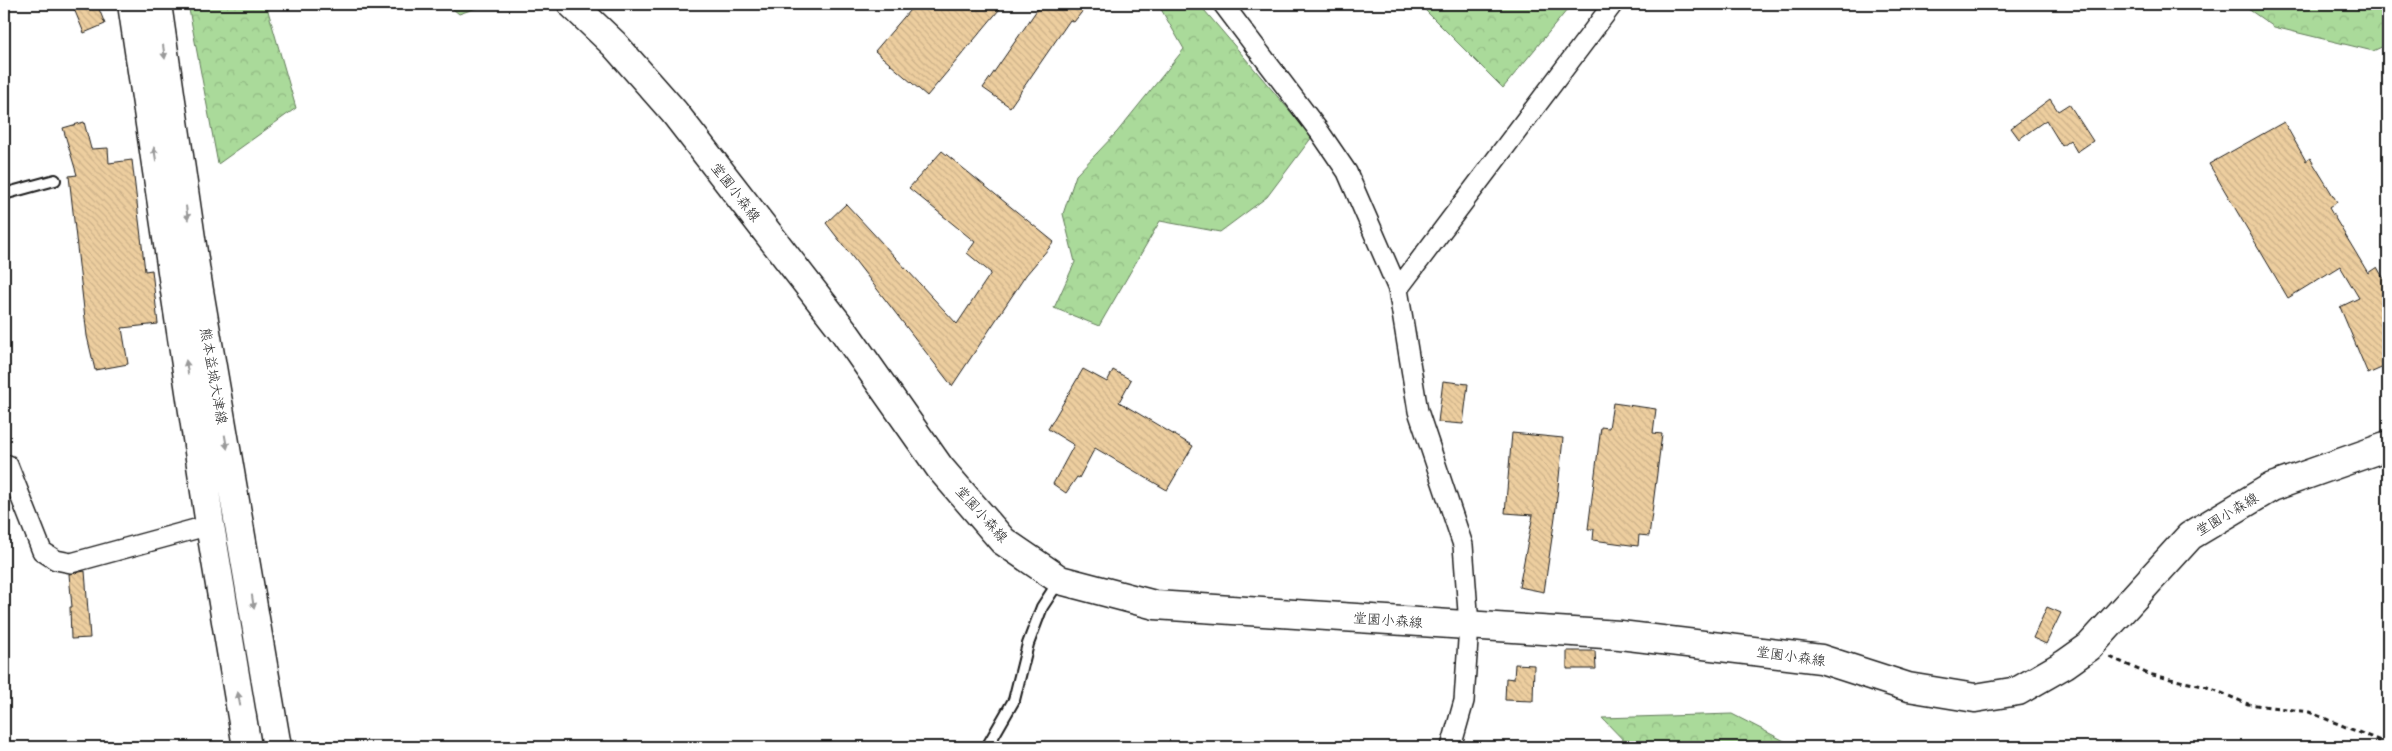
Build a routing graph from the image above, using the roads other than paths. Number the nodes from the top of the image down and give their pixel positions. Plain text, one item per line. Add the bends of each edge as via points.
1 (132, 4) edge
2 (157, 4) edge
3 (572, 4) edge
4 (1223, 4) edge
5 (1613, 4) edge
6 (54, 180) dead end
7 (4, 194) edge
8 (1398, 289) junction
9 (2388, 446) edge
10 (4, 465) edge
11 (210, 525) junction
12 (1060, 580) junction
13 (1469, 625) junction
14 (247, 747) edge
15 (277, 747) edge
16 (987, 747) edge
17 (1451, 747) edge

11 -> 1 main road, 熊本益城大津線
2 -> 15 main road, 熊本益城大津線 via 196,273
3 - 12 main road, 堂園小森線 via 614,44 674,112 843,330 940,468 1003,541
4 - 8 street via 1347,172
5 - 8 street
6 - 7 lane
8 - 13 street via 1418,411 1463,545
9 - 13 main road, 堂園小森線 via 2272,487 2190,536 2089,647 2018,691 1974,698 1908,687 1821,659 1620,635
10 - 11 street via 8,465 42,551 56,560 71,563
14 -> 11 main road, 熊本益城大津線
12 - 13 main road, 堂園小森線 via 1155,605
12 - 16 lane via 1042,607 1028,644 1014,700
13 - 17 street via 1464,701

